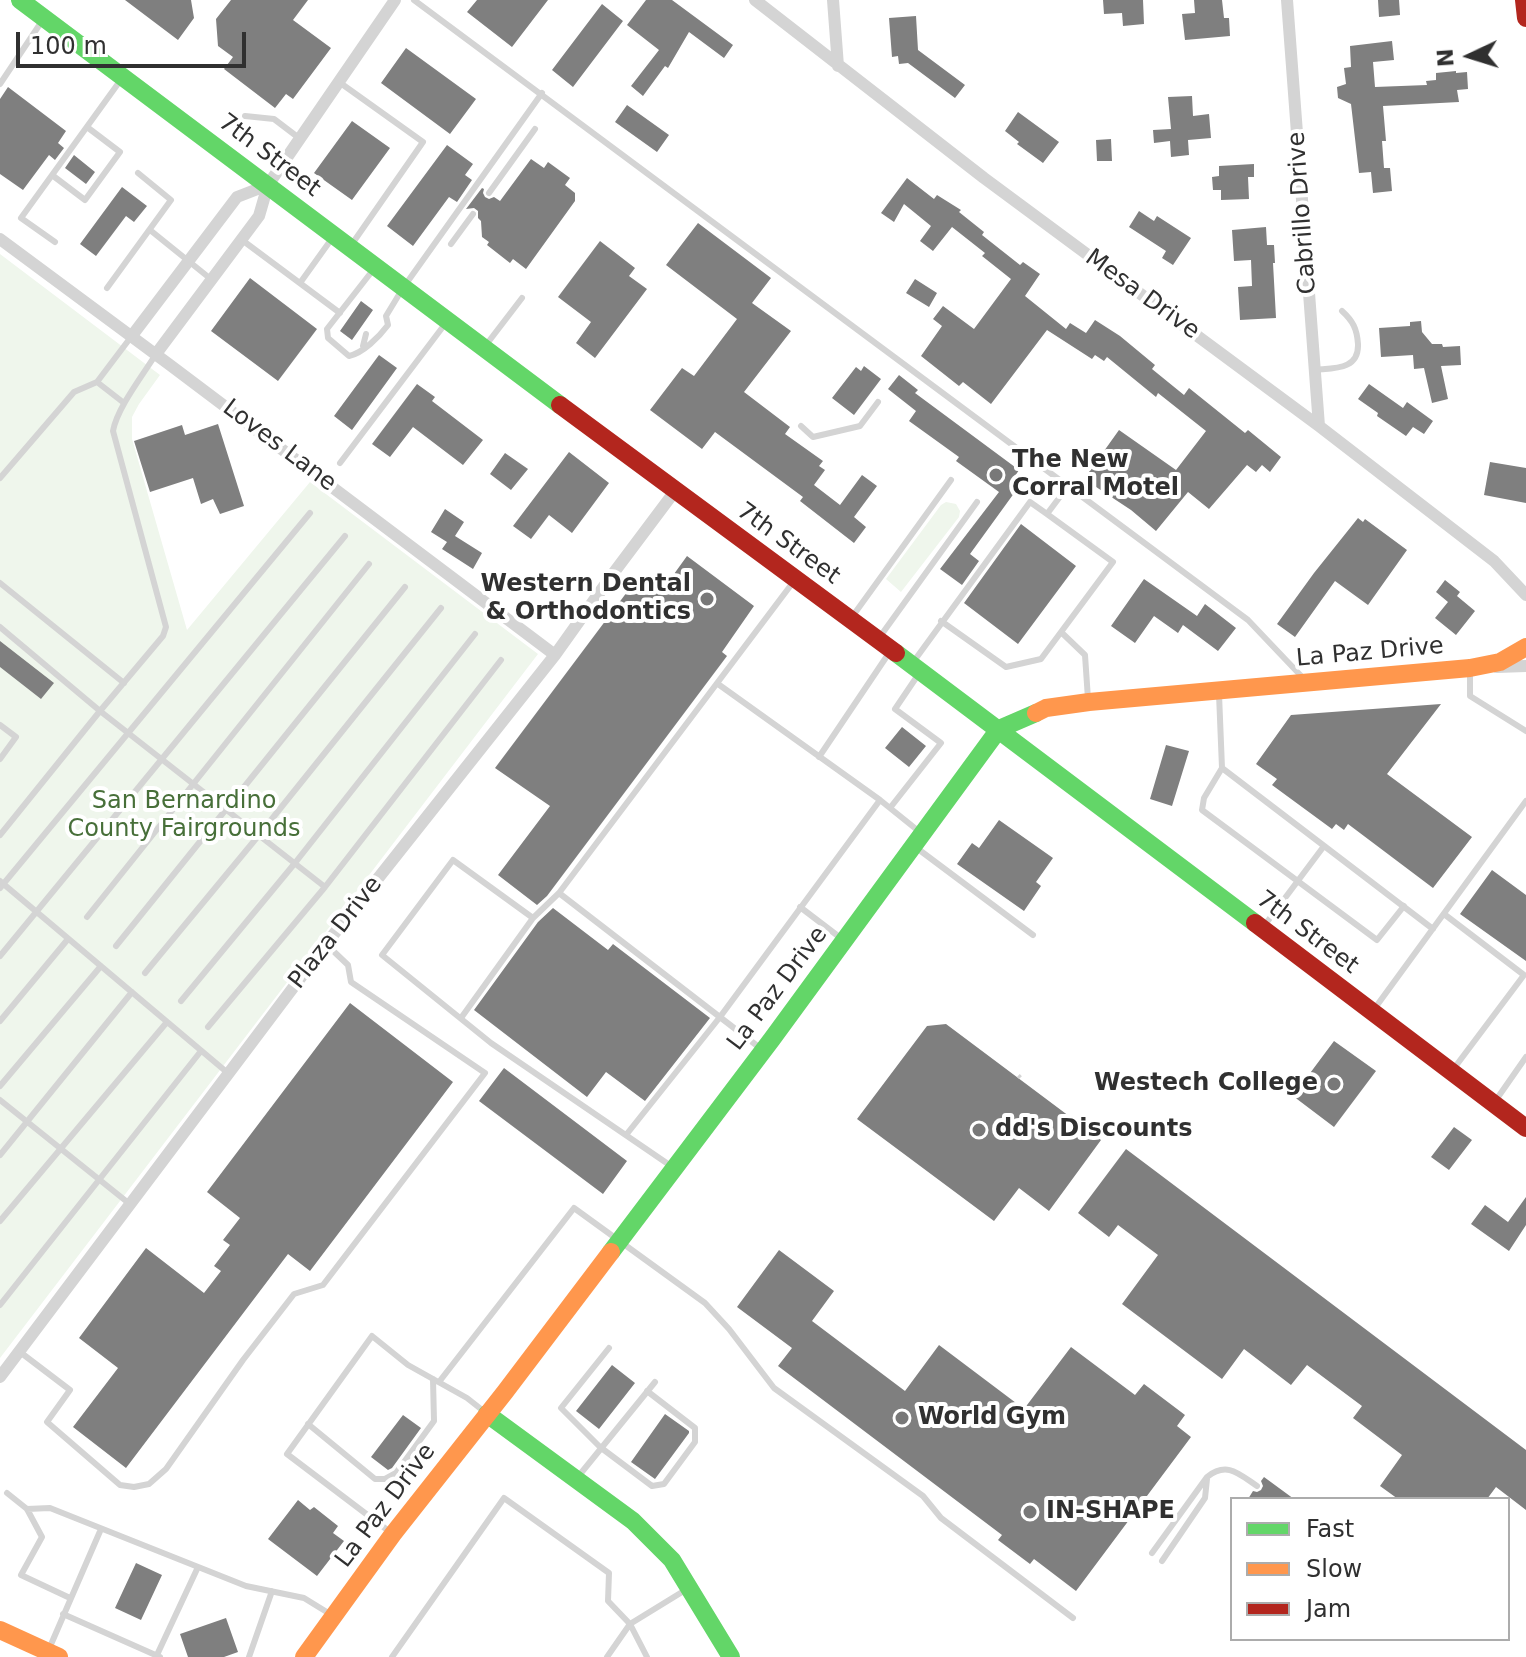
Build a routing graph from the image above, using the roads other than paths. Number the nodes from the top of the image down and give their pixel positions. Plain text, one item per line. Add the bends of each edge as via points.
1 (20, 0) edge
2 (395, 0) edge
3 (414, 0) edge
4 (755, 0) edge
5 (833, 0) edge
6 (1287, 0) edge
7 (1524, 0) edge
8 (44, 18) junction
9 (1526, 18) edge
10 (838, 66) junction
11 (122, 78) junction
12 (339, 82) junction
13 (0, 84) edge
14 (542, 93) junction
15 (245, 116) dead end
16 (87, 127) junction
17 (535, 129) dead end
18 (299, 138) junction
19 (138, 173) dead end
20 (52, 175) junction
21 (268, 185) junction
22 (489, 193) dead end
23 (473, 214) dead end
24 (150, 230) junction
25 (0, 239) edge
26 (242, 240) junction
27 (342, 241) junction
28 (55, 242) dead end
29 (451, 244) dead end
30 (189, 260) junction
31 (376, 267) junction
32 (212, 280) junction
33 (300, 283) junction
34 (107, 288) dead end
35 (403, 288) junction
36 (522, 298) dead end
37 (1342, 311) dead end
38 (340, 313) junction
39 (448, 321) junction
40 (366, 334) dead end
41 (131, 337) junction
42 (363, 346) junction
43 (484, 348) junction
44 (156, 354) junction
45 (1315, 370) junction
46 (97, 382) junction
47 (878, 402) dead end
48 (124, 403) junction
49 (801, 426) dead end
50 (1319, 426) junction
51 (340, 463) dead end
52 (0, 478) edge
53 (951, 480) dead end
54 (1068, 486) junction
55 (675, 491) junction
56 (977, 502) dead end
57 (310, 513) dead end
58 (1047, 514) junction
59 (345, 536) dead end
60 (369, 564) dead end
61 (795, 580) junction
62 (0, 583) edge
63 (405, 587) dead end
64 (1526, 595) edge
65 (441, 608) dead end
66 (850, 620) junction
67 (941, 621) junction
68 (0, 627) edge
69 (1061, 632) junction
70 (475, 634) dead end
71 (884, 646) junction
72 (1526, 647) edge
73 (555, 655) junction
74 (501, 660) dead end
75 (1526, 666) edge
76 (916, 668) junction
77 (1470, 668) junction
78 (1306, 682) junction
79 (124, 683) junction
80 (718, 684) junction
81 (1218, 689) junction
82 (1089, 702) junction
83 (100, 711) junction
84 (0, 725) edge
85 (999, 729) junction
86 (1526, 731) edge
87 (128, 732) junction
88 (819, 757) junction
89 (161, 758) junction
90 (0, 759) edge
91 (1222, 768) junction
92 (194, 784) junction
93 (880, 800) junction
94 (1526, 801) edge
95 (890, 808) junction
96 (226, 809) junction
97 (0, 835) edge
98 (259, 835) junction
99 (918, 839) junction
100 (1324, 846) junction
101 (295, 863) junction
102 (1298, 881) junction
103 (1, 885) edge
104 (325, 887) junction
105 (559, 893) junction
106 (1404, 906) junction
107 (800, 907) junction
108 (35, 912) junction
109 (1444, 914) junction
110 (87, 917) dead end
111 (533, 918) junction
112 (1262, 929) junction
113 (1433, 929) junction
114 (1033, 935) dead end
115 (68, 939) junction
116 (844, 941) junction
117 (326, 944) junction
118 (116, 946) dead end
119 (0, 956) edge
120 (101, 966) junction
121 (145, 973) dead end
122 (132, 992) junction
123 (181, 1001) dead end
124 (1372, 1013) junction
125 (720, 1017) junction
126 (461, 1018) junction
127 (0, 1021) edge
128 (167, 1022) junction
129 (208, 1027) dead end
130 (201, 1051) junction
131 (763, 1051) junction
132 (1526, 1059) edge
133 (1451, 1072) junction
134 (229, 1074) junction
135 (0, 1086) edge
136 (0, 1100) edge
137 (1493, 1104) junction
138 (27, 1122) junction
139 (1526, 1128) edge
140 (626, 1135) junction
141 (60, 1148) junction
142 (0, 1155) edge
143 (674, 1168) junction
144 (98, 1179) junction
145 (131, 1205) junction
146 (0, 1221) edge
147 (619, 1242) junction
148 (0, 1305) edge
149 (609, 1348) dead end
150 (20, 1352) junction
151 (0, 1377) edge
152 (436, 1380) junction
153 (655, 1382) dead end
154 (647, 1391) junction
155 (487, 1414) junction
156 (308, 1424) junction
157 (600, 1447) junction
158 (1207, 1477) junction
159 (576, 1479) junction
160 (1257, 1486) dead end
161 (7, 1493) dead end
162 (27, 1509) junction
163 (101, 1529) junction
164 (393, 1534) junction
165 (1152, 1553) dead end
166 (1162, 1561) dead end
167 (198, 1567) junction
168 (690, 1587) junction
169 (272, 1591) junction
170 (70, 1598) junction
171 (63, 1614) junction
172 (333, 1616) junction
173 (1073, 1618) dead end
174 (630, 1624) junction
175 (0, 1630) edge
176 (615, 1646) junction
177 (51, 1655) edge
178 (158, 1656) edge
179 (249, 1657) edge
180 (304, 1657) edge
181 (392, 1657) edge
182 (607, 1657) edge
183 (618, 1657) edge
184 (647, 1657) edge
185 (731, 1657) edge

1 - 8 main road, 7th Street
2 - 12 street
3 - 14 lane
4 - 10 street, Mesa Drive
5 - 10 street
6 - 45 street, Cabrillo Drive
7 - 9 main road
8 - 11 main road, 7th Street
8 - 13 lane
10 - 50 street, Mesa Drive
11 - 16 lane
11 - 21 main road, 7th Street
12 - 18 street
12 - 27 lane via 423,142
14 - 35 lane
14 - 54 lane
15 - 18 lane via 274,119
16 - 20 lane
16 - 20 lane via 120,152 85,200
17 - 22 lane
18 - 21 street
19 - 24 lane via 171,200
20 - 28 lane via 21,218
21 - 26 street via 259,216
21 - 27 main road, 7th Street
21 - 30 street via 237,197
23 - 29 lane
24 - 30 lane
24 - 34 lane
25 - 41 street, Loves Lane
26 - 32 street
26 - 33 lane
27 - 31 main road, 7th Street
27 - 33 lane
30 - 32 lane
30 - 41 street
31 - 35 main road, 7th Street
31 - 38 lane
32 - 44 street
33 - 38 lane
35 - 39 main road, 7th Street
35 - 42 lane via 383,316 388,325 375,342
36 - 43 lane
37 - 45 lane via 1358,332 1359,353 1343,367
38 - 42 lane via 327,329 328,338 349,356
39 - 43 main road, 7th Street
39 - 51 lane
40 - 42 lane
41 - 44 street, Loves Lane
41 - 46 lane
43 - 55 main road, 7th Street
44 - 48 lane
44 - 73 street, Loves Lane
45 - 50 street, Cabrillo Drive
46 - 48 lane
46 - 52 lane via 74,392
47 - 49 lane via 860,426 813,437
48 - 79 lane via 113,431 166,627
50 - 64 street, Mesa Drive via 1494,561
53 - 66 lane
54 - 58 lane
54 - 78 lane via 1248,620
55 - 61 main road, 7th Street
55 - 73 street, Plaza Drive
56 - 71 lane
57 - 87 lane
58 - 67 lane via 1030,502
58 - 69 lane via 1113,562
59 - 89 lane
60 - 92 lane
61 - 66 main road, 7th Street
61 - 80 lane
62 - 79 lane
63 - 96 lane
65 - 98 lane
66 - 71 main road, 7th Street
67 - 69 lane via 1006,667 1041,659
67 - 76 lane
68 - 83 lane
69 - 82 lane via 1085,655
70 - 101 lane
71 - 76 main road, 7th Street
71 - 88 lane
72 - 77 main road, La Paz Drive via 1500,662
73 - 117 street, Plaza Drive
74 - 104 lane
75 - 77 street, La Paz Drive
76 - 85 main road, 7th Street
76 - 95 lane via 895,709 941,743
77 - 78 main road, La Paz Drive
77 - 86 lane via 1470,696
78 - 81 main road, La Paz Drive
79 - 83 lane
80 - 88 lane
80 - 105 lane
81 - 82 main road, La Paz Drive
81 - 91 lane
82 - 85 main road, La Paz Drive via 1046,708
83 - 87 lane
83 - 97 lane
84 - 90 lane via 16,737
85 - 99 main road, La Paz Drive
85 - 112 main road, 7th Street
87 - 89 lane
87 - 103 lane
88 - 93 lane
89 - 92 lane
89 - 108 lane
91 - 100 lane
91 - 102 lane via 1202,810
92 - 96 lane
92 - 110 lane
93 - 95 lane
93 - 107 lane
94 - 109 lane
95 - 99 lane
96 - 98 lane
96 - 118 lane
98 - 101 lane
98 - 121 lane
99 - 114 lane
99 - 116 main road, La Paz Drive
100 - 102 lane
100 - 106 lane
101 - 104 lane
101 - 123 lane
102 - 106 lane via 1377,940
102 - 112 lane
103 - 108 lane
104 - 129 lane
105 - 111 lane
105 - 125 lane
106 - 113 lane
107 - 116 lane
107 - 125 lane
108 - 115 lane
108 - 119 lane
109 - 113 lane
109 - 133 lane via 1524,975
111 - 126 lane
111 - 126 lane via 453,860 382,955
112 - 124 main road, 7th Street
113 - 124 lane
115 - 120 lane
115 - 127 lane
116 - 131 main road, La Paz Drive
117 - 134 street, Plaza Drive
117 - 150 lane via 348,965 351,982 485,1073 444,1128 323,1285 294,1294 166,1469 149,1484 120,1485 47,1422 70,1390
120 - 122 lane
120 - 135 lane
122 - 128 lane
122 - 138 lane
124 - 133 main road, 7th Street
125 - 131 lane
125 - 140 lane
126 - 140 lane
128 - 130 lane
128 - 141 lane
130 - 134 lane
130 - 144 lane
131 - 143 main road, La Paz Drive
132 - 137 lane
133 - 137 main road, 7th Street
134 - 145 street, Plaza Drive
136 - 138 lane
137 - 139 main road, 7th Street
138 - 141 lane
138 - 142 lane
140 - 143 lane
141 - 144 lane
141 - 146 lane
143 - 147 main road, La Paz Drive
144 - 145 lane
144 - 148 lane
145 - 150 street, Plaza Drive
147 - 152 lane via 574,1208
147 - 155 main road, La Paz Drive
147 - 173 lane via 705,1303 774,1388 923,1496 941,1518
149 - 157 lane via 561,1408
150 - 151 street, Plaza Drive
152 - 155 lane
152 - 156 lane via 372,1336
152 - 156 lane via 434,1421 396,1473 385,1479 375,1479
153 - 154 lane
154 - 157 lane
154 - 157 lane via 695,1428 695,1442 664,1484 652,1486
155 - 159 main road
155 - 164 main road, La Paz Drive
156 - 164 lane via 287,1454
157 - 159 lane
158 - 160 lane via 1224,1468
158 - 165 lane
158 - 166 lane via 1205,1498
159 - 168 main road via 633,1521 672,1560
161 - 162 lane
162 - 163 lane via 50,1508
162 - 170 lane via 42,1537 21,1575
163 - 167 lane
163 - 170 lane
164 - 172 main road, La Paz Drive
167 - 169 lane
167 - 178 lane
168 - 174 lane
168 - 185 main road
169 - 172 lane via 304,1598
169 - 179 lane
170 - 171 lane
171 - 177 lane
171 - 178 lane
172 - 180 main road, La Paz Drive
174 - 176 lane
174 - 181 lane via 608,1601 609,1573 504,1498
174 - 184 lane
175 - 177 main road
176 - 182 lane
176 - 183 lane

